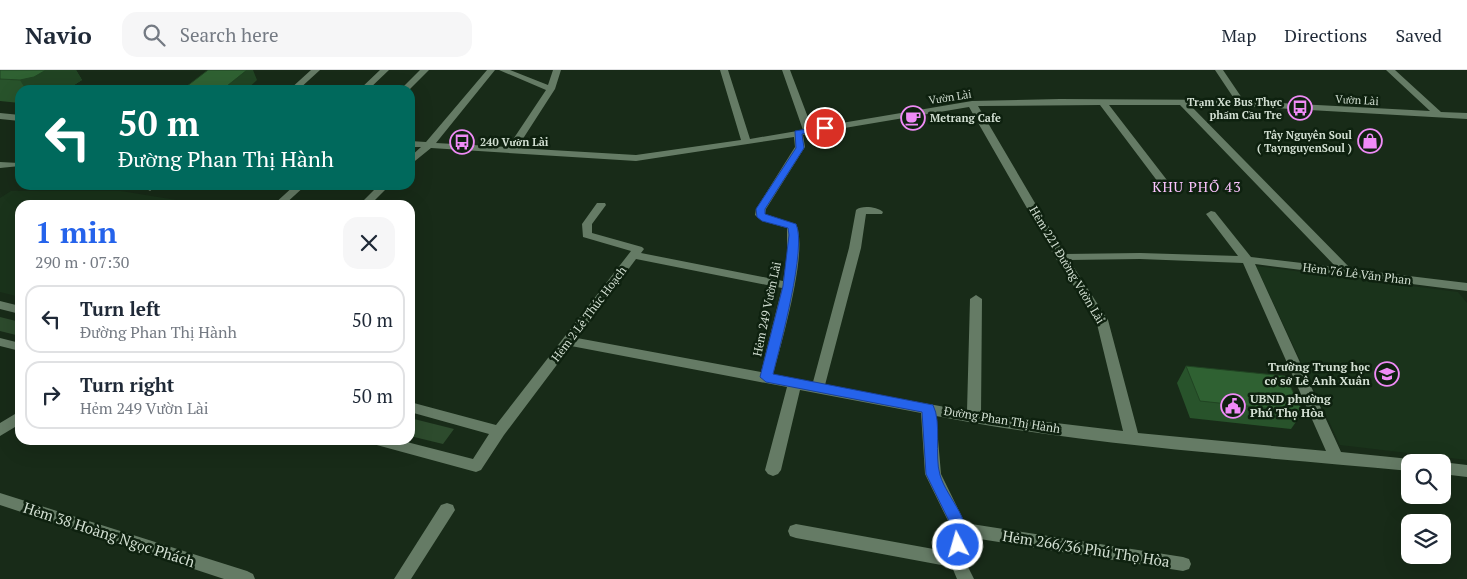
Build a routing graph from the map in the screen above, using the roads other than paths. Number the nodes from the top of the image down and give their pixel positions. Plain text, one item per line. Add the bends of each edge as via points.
1 (316, 70) edge
2 (385, 70) edge
3 (425, 70) edge
4 (491, 70) edge
5 (502, 70) edge
6 (556, 70) edge
7 (724, 70) edge
8 (786, 70) edge
9 (1219, 70) edge
10 (1390, 70) edge
11 (299, 85) edge
12 (368, 85) edge
13 (409, 85) edge
14 (551, 89) junction
15 (1102, 102) junction
16 (1183, 102) junction
17 (1241, 103) junction
18 (972, 104) junction
19 (1439, 115) junction
20 (0, 116) edge
21 (1467, 116) edge
22 (15, 118) edge
23 (803, 132) junction
24 (746, 142) junction
25 (415, 145) edge
26 (428, 146) junction
27 (510, 151) junction
28 (415, 158) edge
29 (0, 165) edge
30 (15, 165) edge
31 (1165, 184) dead end
32 (295, 190) edge
33 (380, 190) edge
34 (284, 200) edge
35 (369, 200) edge
36 (602, 204) dead end
37 (878, 212) dead end
38 (1211, 214) dead end
39 (634, 256) junction
40 (1061, 257) junction
41 (1247, 260) junction
42 (1349, 274) junction
43 (788, 286) junction
44 (1467, 287) edge
45 (976, 299) dead end
46 (0, 305) edge
47 (15, 309) edge
48 (570, 341) junction
49 (0, 342) edge
50 (15, 346) edge
51 (766, 377) junction
52 (795, 383) junction
53 (818, 387) junction
54 (415, 408) edge
55 (928, 408) junction
56 (974, 418) junction
57 (15, 420) edge
58 (499, 431) junction
59 (0, 432) edge
60 (1132, 438) junction
61 (397, 445) edge
62 (1338, 459) junction
63 (1401, 464) edge
64 (1451, 469) edge
65 (773, 470) dead end
66 (1467, 470) edge
67 (0, 499) edge
68 (447, 510) dead end
69 (960, 529) junction
70 (796, 531) dead end
71 (957, 561) junction
72 (1182, 564) dead end
73 (247, 579) edge
74 (402, 579) edge
75 (966, 579) edge

1 - 11 street
2 - 12 street
3 - 13 street
4 - 26 street
5 - 14 street
6 - 14 street
7 - 24 street
8 - 23 street
9 - 17 street
10 - 19 street
14 - 27 street
15 - 16 street, Vườn Lài
15 - 18 street, Vườn Lài
15 - 31 street
16 - 17 street, Vườn Lài
16 - 42 street
17 - 19 street, Vườn Lài
18 - 23 street, Vườn Lài
18 - 40 street, Hẻm 221 Đường Vườn Lài
19 - 21 street, Vườn Lài
20 - 22 street
23 - 24 street, Vườn Lài
23 - 43 street, Hẻm 249 Vườn Lài via 800,148 760,209 760,215 766,219 792,226 794,235
24 - 27 street, Vườn Lài via 636,158
25 - 26 street, Vườn Lài
26 - 27 street, Vườn Lài
26 - 28 street
29 - 30 street
32 - 34 street
33 - 35 street
36 - 39 street, Hẻm 2 Lê Thúc Hoạch via 585,231 588,235 638,249
37 - 53 street via 862,210
38 - 41 street
39 - 43 street
39 - 48 street, Hẻm 2 Lê Thúc Hoạch
40 - 41 street, Hẻm 76 Lê Văn Phan
40 - 60 street, Hẻm 221 Đường Vườn Lài via 1102,320
41 - 42 street, Hẻm 76 Lê Văn Phan
41 - 62 street
42 - 44 street, Hẻm 76 Lê Văn Phan
43 - 51 street, Hẻm 249 Vườn Lài
45 - 56 street
46 - 47 street
48 - 51 street, Đường Phan Thị Hành
48 - 58 street, Hẻm 2 Lê Thúc Hoạch
49 - 50 street
51 - 52 street, Đường Phan Thị Hành
52 - 53 street, Đường Phan Thị Hành
52 - 65 street
53 - 55 street, Đường Phan Thị Hành
54 - 58 street
55 - 56 street, Đường Phan Thị Hành
55 - 69 street via 933,474
56 - 60 street, Đường Phan Thị Hành
57 - 59 street
58 - 61 street, Hẻm 2 Lê Thúc Hoạch via 476,466
60 - 62 street, Đường Phan Thị Hành
62 - 63 street, Đường Phan Thị Hành
64 - 66 street
67 - 73 street, Hẻm 38 Hoàng Ngọc Phách
68 - 74 street
69 - 71 street
69 - 72 street, Hẻm 266/36 Phú Thọ Hòa
70 - 71 street
71 - 75 street

